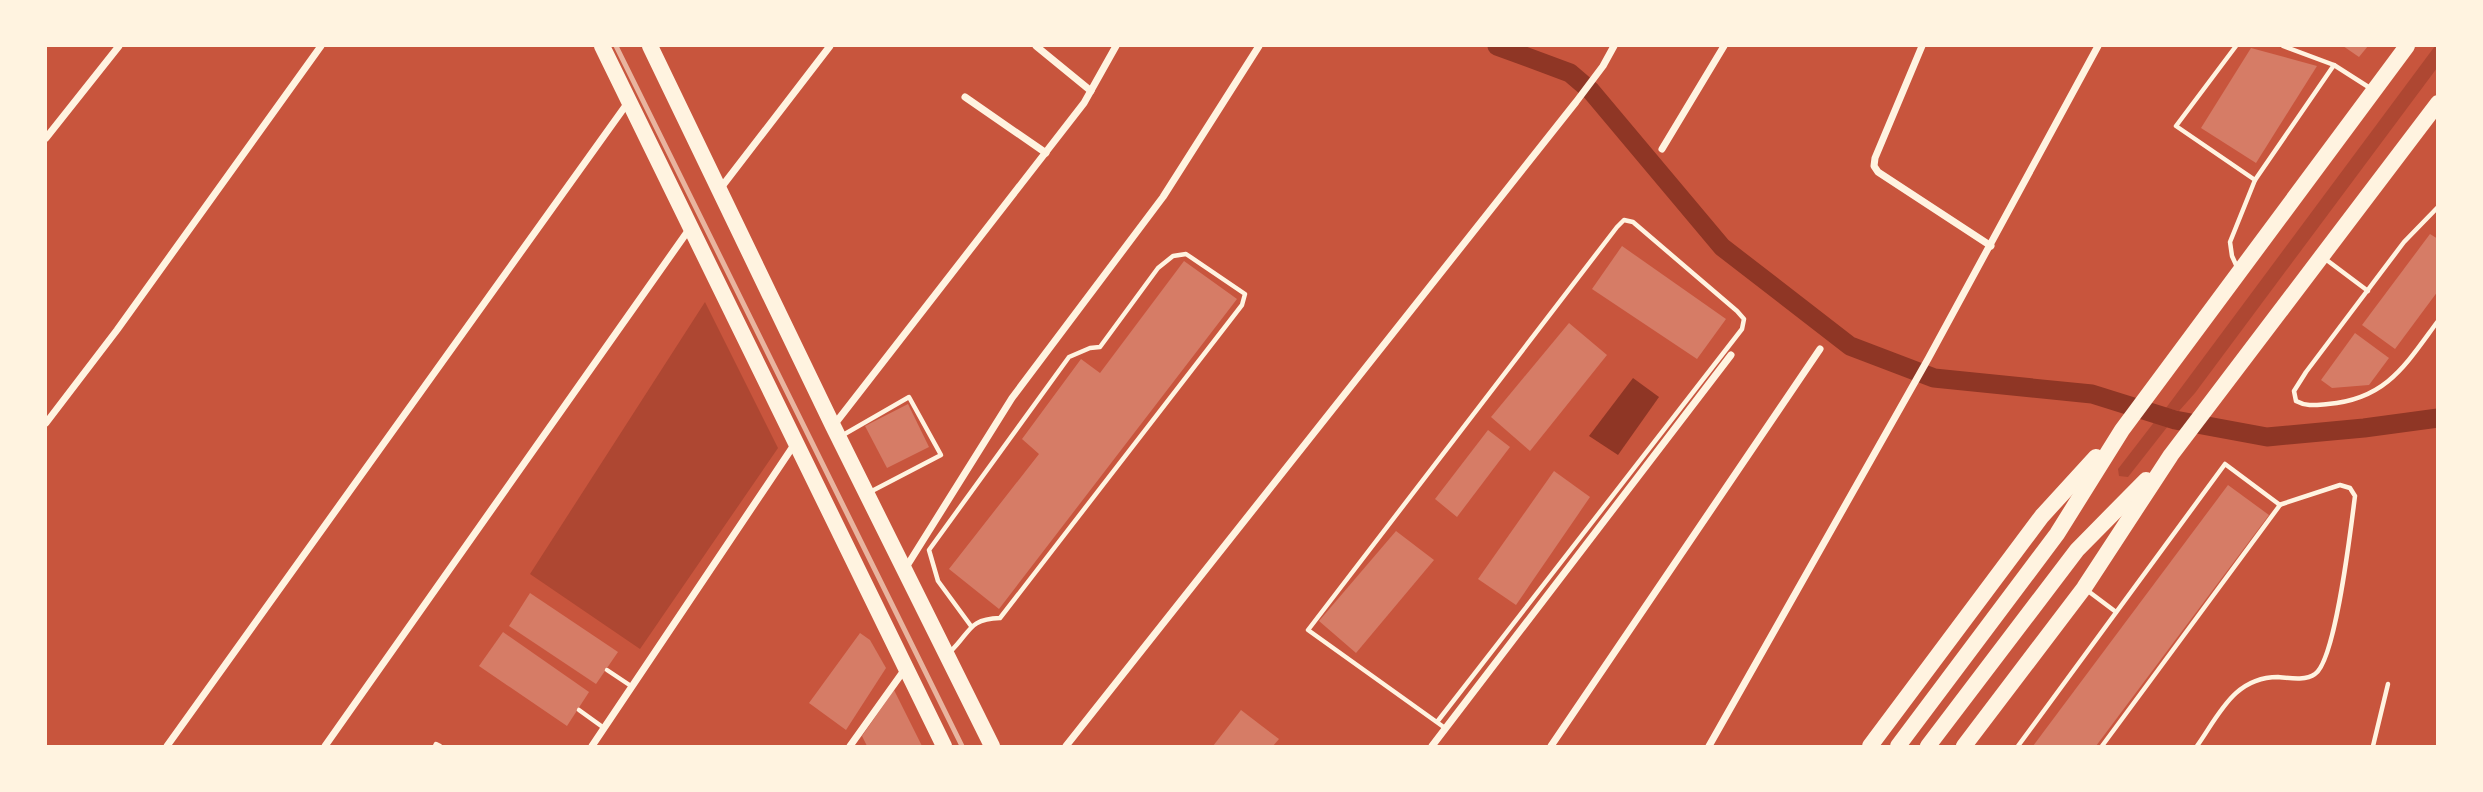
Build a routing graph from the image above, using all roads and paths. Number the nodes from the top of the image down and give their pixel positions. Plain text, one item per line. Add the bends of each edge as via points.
1 (119, 46) edge
2 (321, 46) edge
3 (602, 46) edge
4 (650, 46) edge
5 (830, 46) edge
6 (1036, 46) edge
7 (1116, 46) edge
8 (1259, 46) edge
9 (1614, 46) edge
10 (1724, 46) edge
11 (1922, 46) edge
12 (2098, 46) edge
13 (2236, 46) edge
14 (2283, 46) edge
15 (2407, 46) edge
16 (2334, 65) junction
17 (2373, 90) junction
18 (1091, 91) junction
19 (965, 97) dead end
20 (629, 100) junction
21 (2438, 103) edge
22 (46, 138) edge
23 (1662, 149) dead end
24 (1045, 153) junction
25 (2255, 180) junction
26 (719, 190) junction
27 (2438, 207) edge
28 (691, 228) junction
29 (1991, 246) junction
30 (2321, 256) junction
31 (2239, 271) junction
32 (2368, 291) junction
33 (2438, 321) edge
34 (1820, 349) dead end
35 (1731, 355) dead end
36 (46, 423) edge
37 (2126, 423) junction
38 (836, 431) junction
39 (796, 441) junction
40 (2171, 455) junction
41 (867, 493) junction
42 (2279, 505) junction
43 (905, 569) junction
44 (2084, 588) junction
45 (2116, 612) junction
46 (971, 626) junction
47 (947, 655) junction
48 (906, 668) junction
49 (607, 670) dead end
50 (2388, 684) dead end
51 (632, 687) junction
52 (579, 710) dead end
53 (1437, 722) junction
54 (605, 728) junction
55 (1446, 728) junction
56 (167, 747) edge
57 (325, 747) edge
58 (592, 747) edge
59 (850, 747) edge
60 (944, 747) edge
61 (992, 747) edge
62 (1066, 747) edge
63 (1433, 747) edge
64 (1550, 747) edge
65 (1709, 747) edge
66 (1870, 747) edge
67 (1898, 747) edge
68 (1928, 747) edge
69 (1965, 747) edge
70 (2018, 747) edge
71 (2102, 747) edge
72 (2197, 747) edge
73 (2373, 747) edge

1 - 22 street
2 - 36 street
3 - 20 main road
4 - 26 main road
5 - 26 street
6 - 18 street
7 - 18 street
8 - 43 street via 1163,197 1012,398
9 - 62 street via 1576,102
10 - 23 street
11 - 29 street via 1874,166
12 - 29 street
13 - 25 lane via 2176,126
14 - 16 lane
15 - 17 main road
16 - 17 lane
16 - 25 lane
17 - 31 main road
18 - 24 street
19 - 24 street
20 - 28 main road
20 - 56 street
21 - 30 main road
24 - 38 street
25 - 31 lane via 2230,242
26 - 38 main road
27 - 32 lane
28 - 39 main road
28 - 57 street
29 - 65 street
30 - 32 lane
30 - 40 main road
31 - 37 main road
32 - 33 lane via 2306,372 2294,391 2296,401 2305,406 2367,396 2389,383
34 - 64 street
35 - 55 street
37 - 66 main road via 2042,516
37 - 67 main road via 2057,534
38 - 41 main road
38 - 41 lane via 909,397 941,455
39 - 48 main road
39 - 51 street
40 - 44 main road
40 - 68 main road via 2077,550
41 - 43 main road
42 - 45 lane via 2224,465
42 - 71 lane
42 - 72 lane via 2340,485 2355,496 2336,616 2322,667 2302,678 2260,678 2245,685 2231,696
43 - 47 main road
44 - 45 lane
44 - 69 main road
45 - 70 lane
46 - 46 lane via 938,581 929,550 1069,357 1100,347 1158,268 1172,256 1186,254 1245,294 1242,305 1000,618
46 - 47 lane
47 - 61 main road
48 - 59 street
48 - 60 main road
49 - 51 lane
50 - 73 lane
51 - 54 street
52 - 54 lane
53 - 53 lane via 1308,630 1617,227 1624,220 1633,222 1737,311 1744,319 1742,329
53 - 55 lane
54 - 58 street
55 - 63 street

